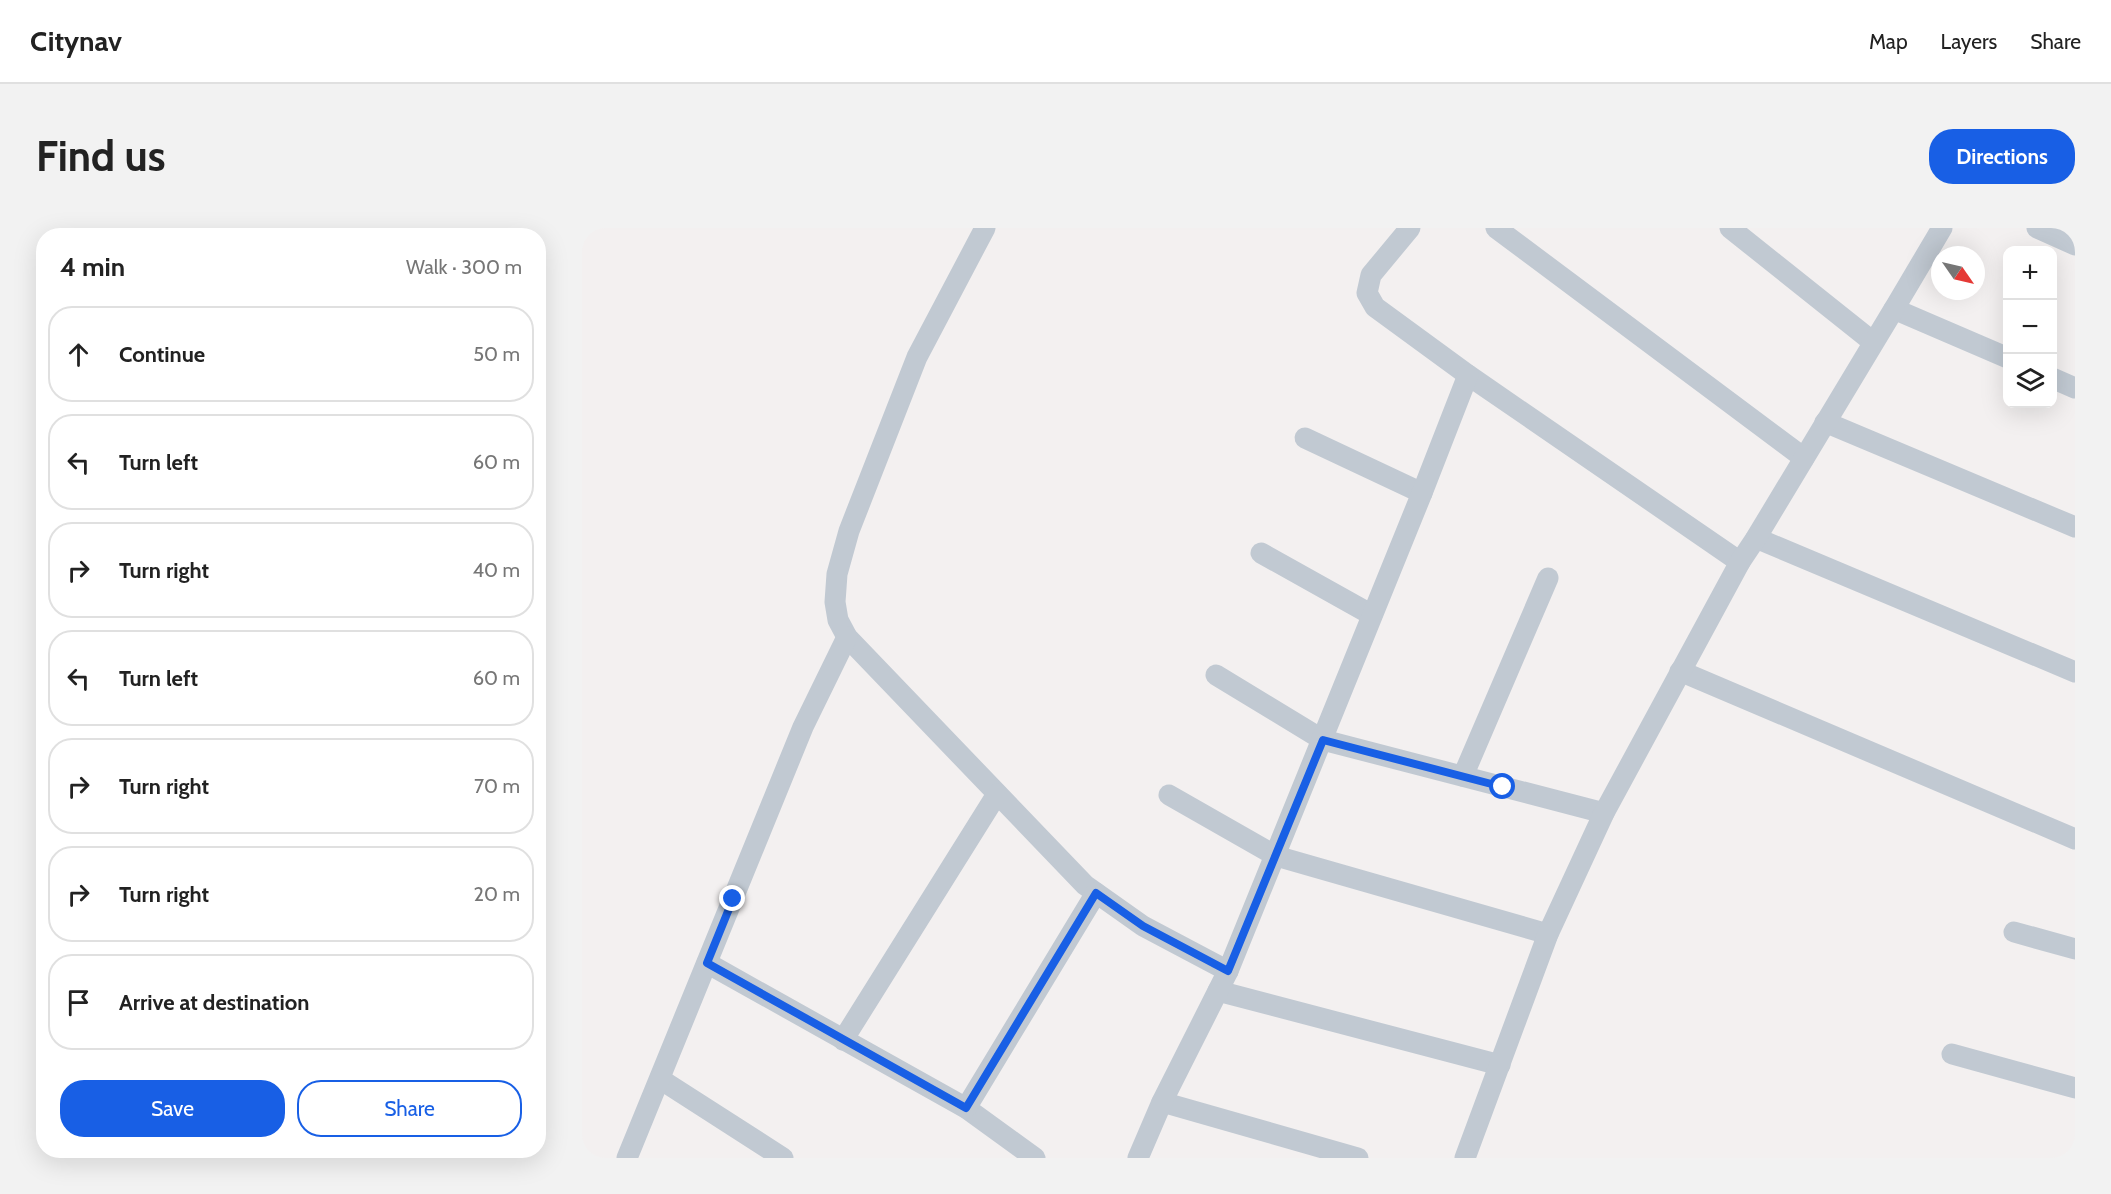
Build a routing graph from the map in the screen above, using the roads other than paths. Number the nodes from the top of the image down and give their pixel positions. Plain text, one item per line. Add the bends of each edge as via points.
1 (985, 228) edge
2 (1496, 228) edge
3 (1730, 228) edge
4 (1942, 228) edge
5 (2037, 228) edge
6 (1405, 230) edge
7 (2075, 245) edge
8 (1894, 309) junction
9 (1874, 342) junction
10 (2003, 356) edge
11 (1468, 375) junction
12 (2057, 380) edge
13 (2075, 387) edge
14 (1825, 422) junction
15 (1305, 438) dead end
16 (1804, 458) junction
17 (1422, 493) junction
18 (2075, 527) edge
19 (1756, 538) junction
20 (1261, 553) dead end
21 (1740, 562) junction
22 (1548, 578) dead end
23 (1372, 615) junction
24 (847, 637) junction
25 (1680, 671) junction
26 (2075, 672) edge
27 (1216, 675) dead end
28 (1323, 740) junction
29 (1463, 777) junction
30 (997, 794) junction
31 (1169, 795) dead end
32 (1604, 813) junction
33 (2075, 839) edge
34 (1276, 856) junction
35 (1096, 893) junction
36 (2014, 932) dead end
37 (1548, 934) junction
38 (2075, 949) edge
39 (707, 963) junction
40 (1228, 971) junction
41 (1218, 991) junction
42 (843, 1040) junction
43 (1952, 1054) dead end
44 (1500, 1065) junction
45 (660, 1079) junction
46 (2075, 1088) edge
47 (1162, 1102) junction
48 (966, 1108) junction
49 (1319, 1153) edge
50 (627, 1158) edge
51 (783, 1158) edge
52 (1035, 1158) edge
53 (1138, 1158) edge
54 (1358, 1158) edge
55 (1465, 1158) edge

1 - 24 street via 916,357 849,531 837,574 835,602
2 - 16 street
3 - 9 street
4 - 8 street
5 - 7 street
6 - 11 street via 1371,275 1367,293 1375,307
8 - 9 street
8 - 10 street
9 - 14 street
11 - 17 street
11 - 21 street
12 - 13 street
14 - 16 street
14 - 18 street
15 - 17 street
16 - 19 street
17 - 23 street
19 - 21 street
19 - 26 street
20 - 23 street
21 - 25 street
22 - 29 street
23 - 28 street
24 - 30 street
24 - 39 street via 803,727
25 - 32 street
25 - 33 street
27 - 28 street
28 - 29 street
28 - 34 street
29 - 32 street
30 - 35 street
30 - 42 street
31 - 34 street
32 - 37 street
34 - 37 street
34 - 40 street
35 - 40 street via 1143,926
35 - 48 street
36 - 38 street
37 - 44 street
39 - 42 street
39 - 45 street
40 - 41 street
41 - 44 street
41 - 47 street
42 - 48 street
43 - 46 street
44 - 55 street
45 - 50 street
45 - 51 street
47 - 49 street
47 - 53 street
48 - 52 street
49 - 54 street

